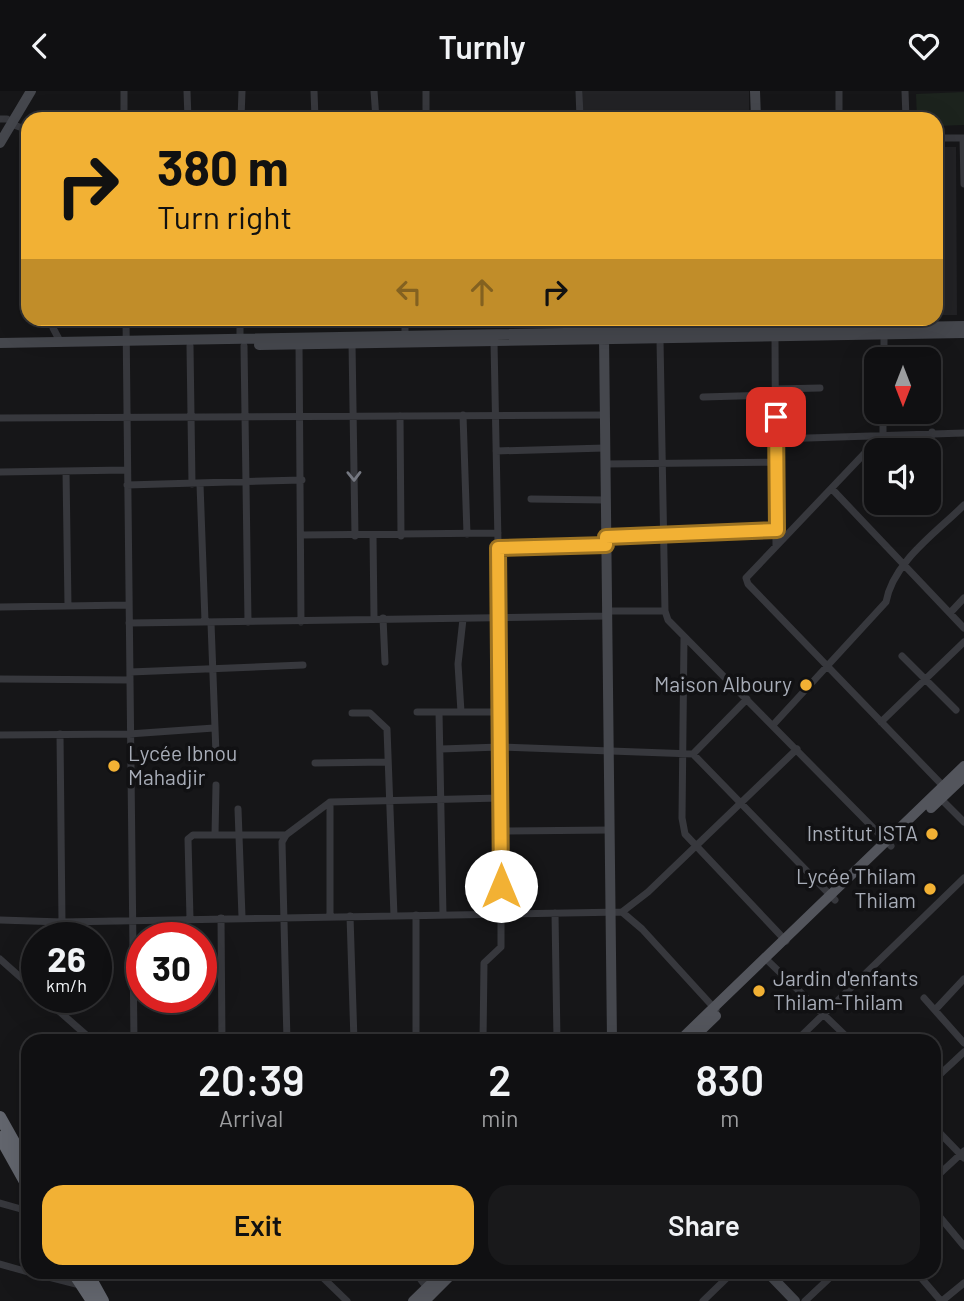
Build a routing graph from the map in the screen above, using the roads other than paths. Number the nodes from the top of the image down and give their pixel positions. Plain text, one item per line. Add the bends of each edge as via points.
1 (24, 91) edge
2 (31, 91) edge
3 (124, 91) edge
4 (187, 91) edge
5 (242, 91) edge
6 (314, 91) edge
7 (374, 91) edge
8 (426, 91) edge
9 (579, 91) edge
10 (755, 91) edge
11 (762, 91) edge
12 (839, 91) edge
13 (905, 91) edge
14 (124, 112) edge
15 (188, 112) edge
16 (241, 112) edge
17 (315, 112) edge
18 (376, 112) edge
19 (427, 112) edge
20 (580, 112) edge
21 (755, 112) edge
22 (762, 112) edge
23 (839, 112) edge
24 (905, 112) edge
25 (6, 121) edge
26 (0, 131) edge
27 (943, 138) edge
28 (964, 138) edge
29 (0, 143) edge
30 (964, 184) edge
31 (53, 326) edge
32 (126, 326) edge
33 (241, 326) edge
34 (405, 326) edge
35 (572, 326) edge
36 (588, 326) edge
37 (964, 326) edge
38 (765, 330) edge
39 (589, 333) junction
40 (964, 333) edge
41 (884, 334) junction
42 (572, 337) junction
43 (604, 337) junction
44 (405, 339) junction
45 (660, 339) junction
46 (494, 342) junction
47 (61, 343) junction
48 (242, 343) junction
49 (299, 344) junction
50 (352, 344) junction
51 (126, 345) junction
52 (0, 346) edge
53 (190, 346) junction
54 (884, 347) edge
55 (820, 389) dead end
56 (776, 392) junction
57 (703, 397) dead end
58 (463, 415) junction
59 (495, 415) junction
60 (605, 415) junction
61 (245, 416) junction
62 (354, 416) junction
63 (400, 416) junction
64 (299, 417) junction
65 (0, 418) edge
66 (127, 418) junction
67 (191, 418) junction
68 (883, 424) edge
69 (932, 432) junction
70 (964, 433) edge
71 (883, 434) junction
72 (931, 438) edge
73 (776, 439) junction
74 (605, 449) junction
75 (496, 451) junction
76 (777, 461) junction
77 (663, 463) junction
78 (605, 464) junction
79 (127, 470) junction
80 (66, 471) junction
81 (0, 472) edge
82 (302, 480) junction
83 (244, 483) junction
84 (196, 484) junction
85 (127, 485) junction
86 (832, 489) junction
87 (531, 499) dead end
88 (605, 500) junction
89 (964, 505) edge
90 (777, 530) junction
91 (498, 533) junction
92 (467, 534) junction
93 (300, 535) junction
94 (373, 535) junction
95 (663, 535) junction
96 (355, 536) junction
97 (401, 536) junction
98 (606, 541) junction
99 (776, 546) junction
100 (498, 548) junction
101 (903, 566) junction
102 (964, 598) edge
103 (129, 605) junction
104 (68, 606) junction
105 (664, 611) junction
106 (606, 613) junction
107 (950, 613) junction
108 (499, 615) junction
109 (379, 618) junction
110 (463, 619) junction
111 (208, 622) junction
112 (248, 622) junction
113 (302, 622) junction
114 (129, 623) junction
115 (964, 628) edge
116 (684, 638) junction
117 (964, 642) edge
118 (902, 656) dead end
119 (385, 662) dead end
120 (303, 666) dead end
121 (213, 667) junction
122 (828, 668) junction
123 (130, 676) junction
124 (0, 679) edge
125 (926, 680) junction
126 (747, 699) junction
127 (956, 710) dead end
128 (417, 712) dead end
129 (439, 712) junction
130 (461, 712) junction
131 (501, 712) junction
132 (352, 713) dead end
133 (881, 722) junction
134 (773, 725) junction
135 (214, 728) junction
136 (60, 734) junction
137 (129, 734) junction
138 (0, 735) edge
139 (500, 747) junction
140 (441, 749) junction
141 (797, 749) junction
142 (609, 751) junction
143 (682, 753) junction
144 (216, 754) dead end
145 (693, 754) junction
146 (387, 762) junction
147 (315, 763) dead end
148 (964, 766) edge
149 (964, 777) edge
150 (216, 785) dead end
151 (942, 793) junction
152 (442, 798) junction
153 (501, 798) junction
154 (390, 800) junction
155 (330, 802) junction
156 (740, 802) junction
157 (238, 809) dead end
158 (964, 822) edge
159 (610, 830) junction
160 (501, 831) junction
161 (239, 834) junction
162 (215, 835) junction
163 (285, 835) junction
164 (889, 844) junction
165 (694, 846) junction
166 (964, 878) edge
167 (834, 898) junction
168 (616, 912) junction
169 (501, 913) junction
170 (555, 913) junction
171 (394, 915) junction
172 (416, 915) junction
173 (443, 915) junction
174 (330, 916) junction
175 (350, 916) junction
176 (242, 917) junction
177 (283, 917) junction
178 (221, 918) junction
179 (190, 919) junction
180 (0, 920) edge
181 (133, 920) junction
182 (62, 922) junction
183 (786, 941) junction
184 (0, 959) edge
185 (768, 962) junction
186 (21, 978) edge
187 (964, 979) edge
188 (924, 998) dead end
189 (935, 1010) junction
190 (716, 1011) junction
191 (61, 1013) edge
192 (824, 1014) junction
193 (85, 1034) edge
194 (134, 1034) edge
195 (222, 1034) edge
196 (287, 1034) edge
197 (354, 1034) edge
198 (416, 1034) edge
199 (483, 1034) edge
200 (557, 1034) edge
201 (612, 1034) edge
202 (688, 1034) edge
203 (696, 1034) edge
204 (803, 1034) edge
205 (844, 1034) edge
206 (964, 1043) edge
207 (964, 1052) edge
208 (941, 1073) edge
209 (0, 1117) edge
210 (941, 1134) edge
211 (1, 1139) edge
212 (21, 1154) edge
213 (963, 1154) edge
214 (941, 1173) edge
215 (21, 1175) edge
216 (0, 1203) edge
217 (21, 1209) edge
218 (941, 1218) edge
219 (964, 1246) edge
220 (0, 1264) edge
221 (21, 1270) edge
222 (56, 1279) edge
223 (77, 1279) edge
224 (90, 1279) edge
225 (324, 1279) edge
226 (420, 1279) edge
227 (436, 1279) edge
228 (447, 1279) edge
229 (727, 1279) edge
230 (774, 1279) edge
231 (829, 1279) edge
232 (922, 1279) edge
233 (964, 1283) edge
234 (80, 1285) junction
235 (427, 1288) junction
236 (708, 1299) edge
237 (97, 1300) edge
238 (347, 1301) edge
239 (413, 1301) edge
240 (425, 1301) edge
241 (795, 1301) edge
242 (805, 1301) edge
243 (942, 1301) edge

1 - 25 street
2 - 25 street
3 - 14 street
4 - 15 street
5 - 16 street
6 - 17 street
7 - 18 street
8 - 19 street
9 - 20 street
10 - 21 street
11 - 22 street
12 - 23 street
13 - 24 street
25 - 26 street
25 - 29 street
27 - 28 street
28 - 30 street
31 - 47 street
32 - 51 street
33 - 48 street
34 - 44 street
35 - 42 street
36 - 39 street
37 - 38 street
38 - 41 street
38 - 43 street
38 - 45 street
38 - 56 street
39 - 42 street
39 - 43 street
40 - 41 street
41 - 54 street
42 - 43 street
42 - 44 street
42 - 46 street
43 - 45 street
43 - 60 street
44 - 46 street
44 - 48 street
44 - 50 street
45 - 77 street
46 - 59 street
47 - 51 street
47 - 52 street
48 - 49 street
48 - 51 street
48 - 53 street
48 - 61 street
49 - 50 street
49 - 64 street
50 - 62 street
51 - 52 street
51 - 53 street
51 - 66 street
53 - 67 street
55 - 56 street
56 - 57 street
56 - 73 street
58 - 59 street
58 - 63 street
58 - 92 street
59 - 60 street
59 - 75 street
60 - 74 street
61 - 64 street
61 - 67 street
61 - 83 street
62 - 63 street
62 - 64 street
62 -> 96 street
63 - 97 street
64 - 82 street
65 - 66 street
66 - 67 street
66 - 79 street
67 - 84 street
68 - 71 street
69 - 70 street
69 - 71 street
69 - 72 street
71 - 73 street
71 - 86 street
73 - 76 street
74 - 75 street
74 - 78 street
75 - 91 street
76 - 77 street
76 - 90 street
77 - 78 street
77 - 95 street
78 - 88 street
79 - 80 street
79 - 85 street
80 - 81 street
80 - 104 street
82 - 83 street
82 - 93 street
83 - 84 street
83 - 112 street
84 - 85 street
84 - 111 street
85 - 103 street
86 - 99 street
86 - 101 street
87 - 88 street
88 - 98 street
89 - 101 street
90 - 95 street
90 - 99 street
91 - 92 street
91 - 100 street
92 - 97 street
93 - 96 street
93 - 113 street
94 - 96 street
94 - 97 street
94 - 109 street
95 - 98 street
95 - 105 street
98 - 100 street
98 - 106 street
99 - 122 street via 748,573 748,584
100 - 108 street
101 - 107 street
101 - 122 street via 886,602
102 - 107 street
103 - 104 street
103 - 104 street via 0,607
103 - 114 street
105 - 106 street
105 - 116 street
106 - 108 street
106 - 142 street
107 - 115 street
108 - 110 street
108 - 131 street
109 - 110 street
109 - 113 street
109 - 119 street
110 - 130 street via 458,664
111 - 112 street
111 - 114 street
111 - 121 street
112 - 113 street
114 - 123 street
116 - 126 street
116 - 143 street
117 - 125 street
118 - 125 street
120 - 121 street
121 - 123 street
121 - 135 street
122 - 133 street
122 - 134 street
123 - 124 street
123 - 137 street
125 - 127 street
125 - 133 street
126 - 134 street
126 - 145 street
128 - 129 street
129 - 130 street
129 - 140 street
130 - 131 street
131 - 139 street
132 - 146 street via 370,713 387,729
133 - 151 street
134 - 141 street
135 - 137 street
135 - 144 street
136 - 137 street
136 - 138 street
136 - 182 street
137 - 181 street
139 - 140 street
139 - 142 street
139 - 153 street
140 - 152 street
141 - 156 street
141 - 164 street
142 - 143 street
142 - 159 street
143 - 145 street
143 - 165 street via 683,828
145 - 156 street
146 - 147 street
146 - 154 street
148 - 151 main road
149 - 151 main road
150 - 162 street
151 - 158 street
151 - 164 main road
152 - 153 street
152 - 154 street
152 - 173 street
153 - 160 street
154 - 155 street
154 - 171 street
155 - 163 street
155 - 174 street
156 - 165 street
156 - 167 street
157 - 161 street
159 - 160 street
159 - 168 street
160 - 169 street
161 - 162 street
161 - 163 street
161 - 176 street
162 - 179 street via 188,839
163 - 177 street
164 - 167 main road
165 - 168 street via 648,892
165 - 183 street
166 - 192 street
167 - 183 main road
167 - 185 main road
168 - 170 street
168 - 190 street via 642,929
168 - 201 street
169 - 170 street
169 - 173 street
169 - 199 street via 500,950 484,963
170 - 200 street
171 - 172 street
171 - 175 street
172 - 173 street
172 - 198 street
174 - 175 street
174 - 177 street
175 - 197 street
176 - 177 street
176 - 178 street
177 - 196 street
178 - 179 street
178 - 195 street
179 - 181 street
180 - 182 street
181 - 182 street
181 - 194 street
183 - 185 main road
184 - 186 street
185 - 190 main road
185 - 192 street
187 - 189 street
188 - 189 street
189 - 206 street
190 - 202 main road
190 - 203 main road
191 - 193 street
192 - 204 street
192 - 205 street
207 - 208 street
209 - 212 highway
210 - 213 street
211 - 215 highway
213 - 214 street
216 - 217 street
218 - 219 street
220 - 221 street
222 - 234 street
223 - 234 highway
224 - 237 highway
225 - 238 street
226 - 235 street
227 - 235 main road
228 - 240 main road
229 - 236 street
230 - 241 street
231 - 242 street
232 - 243 street
233 - 243 street
234 - 237 highway
235 - 239 main road

